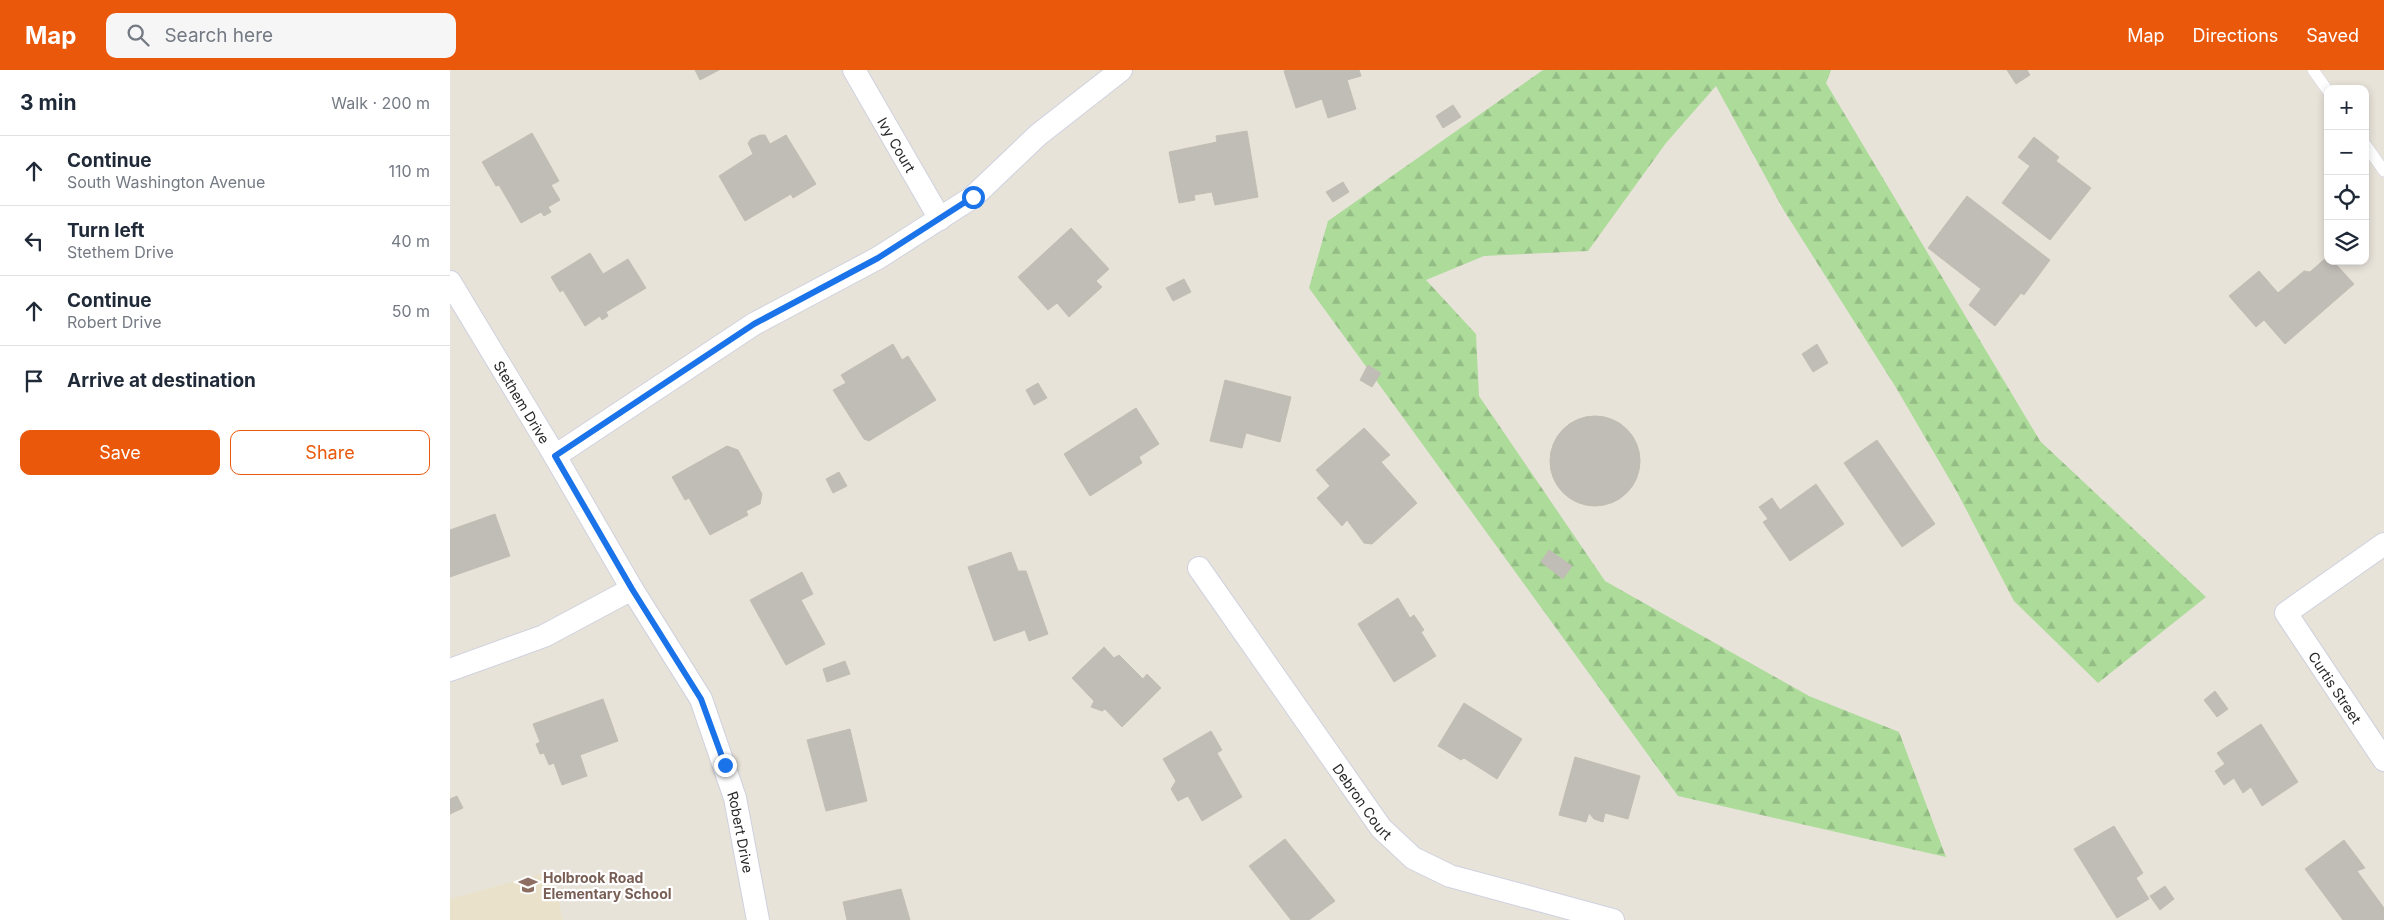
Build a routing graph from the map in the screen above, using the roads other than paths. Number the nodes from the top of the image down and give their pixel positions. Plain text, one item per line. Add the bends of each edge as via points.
1 (854, 70) edge
2 (1121, 70) edge
3 (2313, 70) edge
4 (2324, 85) edge
5 (2369, 150) edge
6 (2384, 171) edge
7 (940, 219) junction
8 (450, 282) edge
9 (555, 456) junction
10 (2384, 544) edge
11 (1199, 568) dead end
12 (626, 592) junction
13 (450, 670) edge
14 (2384, 760) edge
15 (758, 920) edge
16 (1613, 920) edge

1 - 7 street, Ivy Court
2 - 7 street via 1038,135 973,197
3 - 4 lane
5 - 6 lane
7 - 9 street via 878,258 754,324
8 - 9 street, Stethem Drive
9 - 12 street, Stethem Drive
10 - 14 street, Curtis Street via 2286,613
11 - 16 street, Debron Court via 1381,828 1413,858 1450,876
12 - 13 street via 544,636
12 - 15 street, Robert Drive via 701,699 735,798

